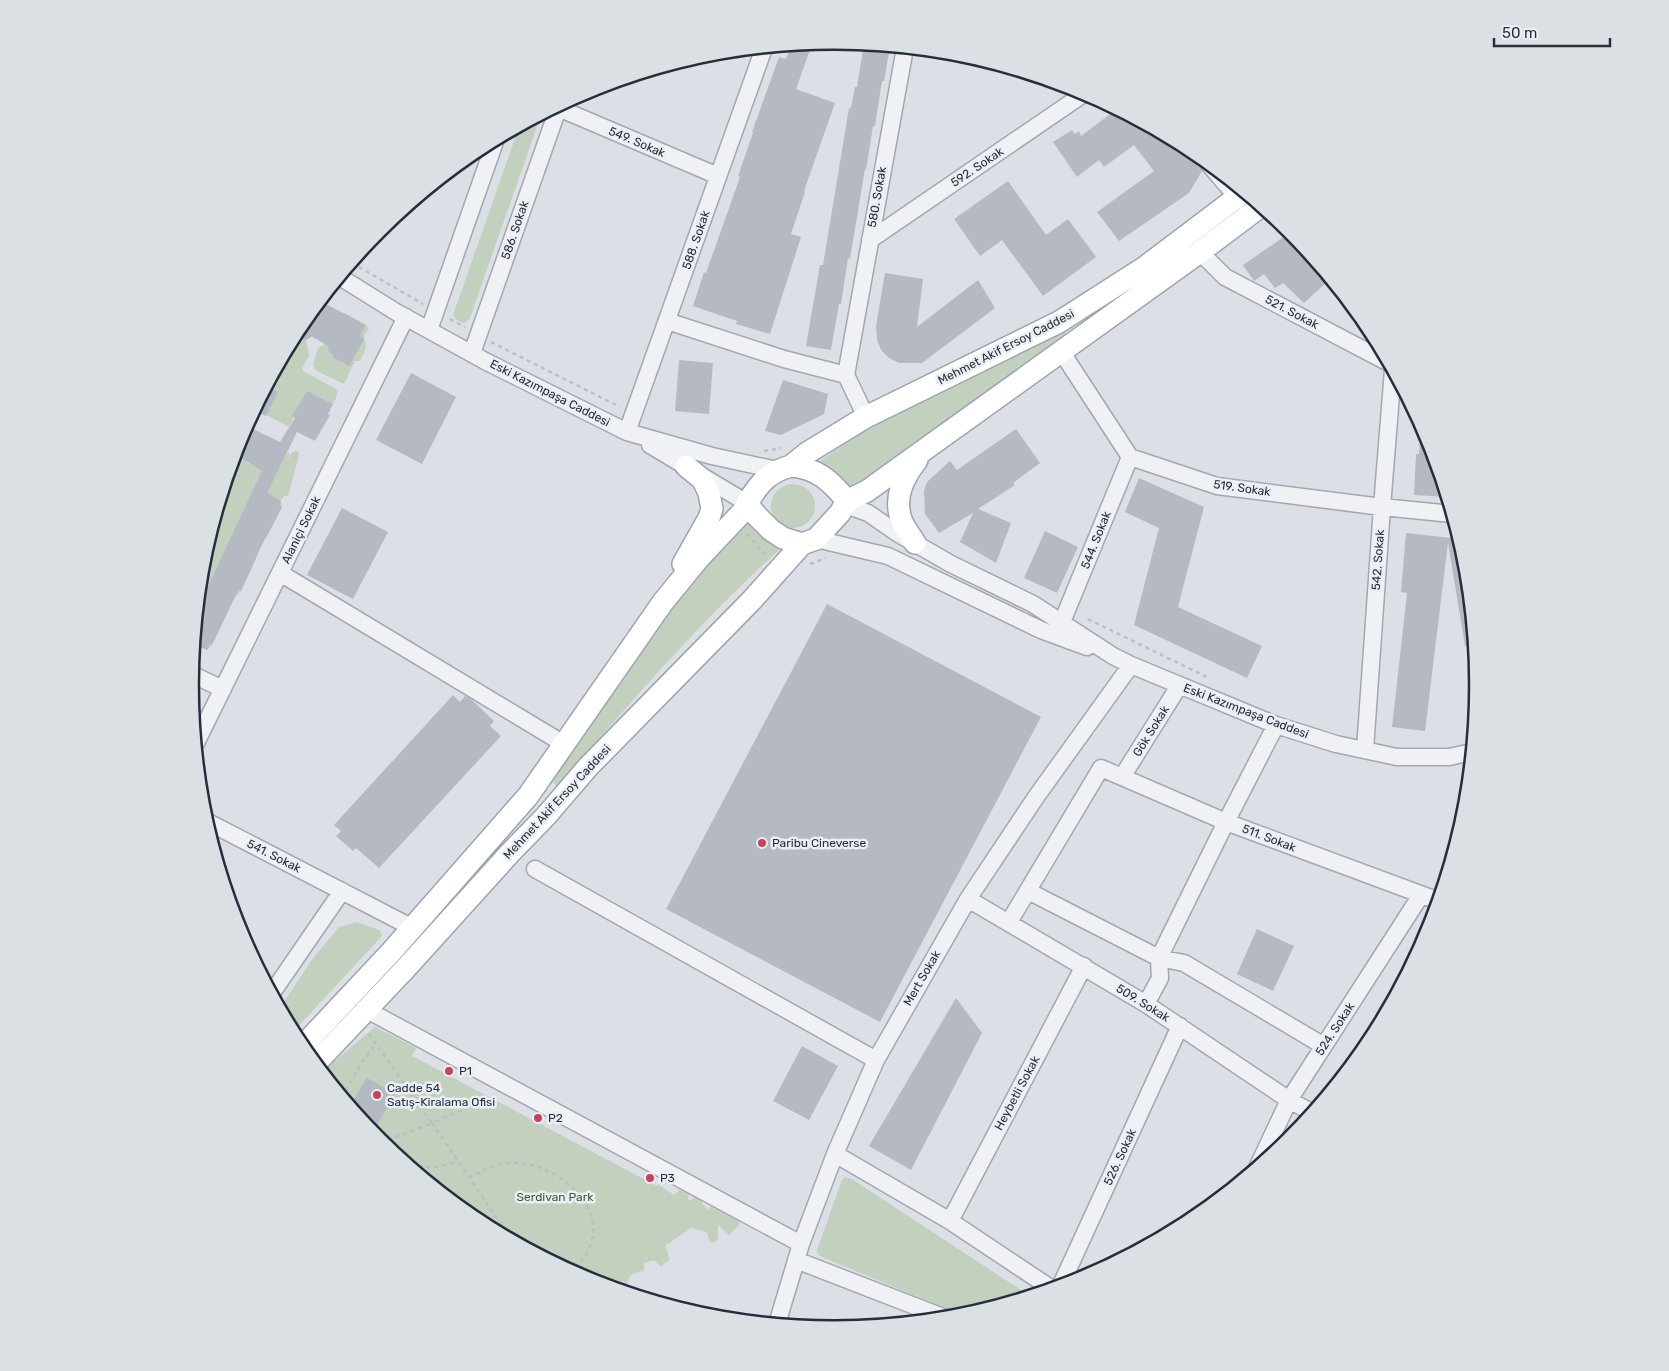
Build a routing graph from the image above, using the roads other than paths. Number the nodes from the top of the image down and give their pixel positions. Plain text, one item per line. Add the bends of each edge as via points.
1 (762, 54) edge
2 (904, 54) edge
3 (1077, 98) edge
4 (565, 110) edge
5 (554, 116) edge
6 (492, 150) edge
7 (718, 176) junction
8 (1239, 196) edge
9 (1256, 210) edge
10 (870, 240) junction
11 (1200, 252) junction
12 (345, 280) edge
13 (406, 317) junction
14 (667, 321) junction
15 (429, 330) junction
16 (1061, 351) junction
17 (472, 353) junction
18 (1379, 358) edge
19 (846, 375) junction
20 (1392, 381) edge
21 (866, 417) junction
22 (627, 432) junction
23 (925, 450) junction
24 (1130, 457) junction
25 (686, 466) junction
26 (784, 468) junction
27 (846, 503) junction
28 (747, 504) junction
29 (1382, 507) junction
30 (1446, 513) edge
31 (915, 543) junction
32 (808, 550) junction
33 (280, 573) junction
34 (663, 602) junction
35 (1065, 616) junction
36 (1113, 656) junction
37 (1131, 665) junction
38 (199, 678) edge
39 (1179, 686) junction
40 (223, 689) junction
41 (1276, 725) junction
42 (201, 734) edge
43 (564, 744) junction
44 (1366, 750) junction
45 (1466, 753) edge
46 (1122, 777) junction
47 (1226, 822) junction
48 (215, 826) edge
49 (535, 869) dead end
50 (342, 891) junction
51 (1028, 891) junction
52 (1420, 895) junction
53 (968, 899) junction
54 (1433, 899) edge
55 (1009, 922) junction
56 (413, 928) junction
57 (1159, 958) junction
58 (1084, 966) junction
59 (276, 987) edge
60 (1146, 1004) junction
61 (367, 1010) junction
62 (1180, 1026) junction
63 (308, 1041) edge
64 (1324, 1046) junction
65 (320, 1059) edge
66 (876, 1060) junction
67 (1289, 1100) junction
68 (1307, 1110) edge
69 (835, 1154) junction
70 (1264, 1154) edge
71 (950, 1221) junction
72 (801, 1244) junction
73 (796, 1260) junction
74 (1064, 1278) edge
75 (1046, 1285) edge
76 (933, 1313) edge
77 (779, 1319) edge

1 - 7 street, 588. Sokak
2 - 10 street, 580. Sokak
3 - 10 street, 592. Sokak
4 - 7 street, 549. Sokak
5 - 17 street, 586. Sokak
6 - 15 street
7 - 14 street, 588. Sokak
8 - 21 main road, Mehmet Akif Ersoy Caddesi via 1145,267 1059,322
9 - 11 main road, Mehmet Akif Ersoy Caddesi
10 - 19 street, 580. Sokak
11 - 16 main road, Mehmet Akif Ersoy Caddesi
11 - 18 street, 521. Sokak via 1225,277
12 - 13 street, Eski Kazımpaşa Caddesi
13 - 15 street, Eski Kazımpaşa Caddesi
13 - 33 street, Alaniçi Sokak
14 - 19 street via 784,359
14 - 22 street, 588. Sokak
15 - 17 street, Eski Kazımpaşa Caddesi
16 - 23 main road, Mehmet Akif Ersoy Caddesi
16 - 24 street
17 - 22 street, Eski Kazımpaşa Caddesi
19 - 21 street
20 - 29 street, 542. Sokak
21 - 26 main road, Mehmet Akif Ersoy Caddesi
22 - 25 street
22 - 26 street, Eski Kazımpaşa Caddesi via 712,456
23 - 27 main road, Mehmet Akif Ersoy Caddesi
23 - 31 main road via 905,476 899,492 901,521
24 - 29 street, 519. Sokak via 1217,486
24 - 35 street, 544. Sokak
25 - 28 street
25 - 34 main road via 703,480 712,509
26 - 27 main road via 803,467 814,471 837,488
26 - 28 main road via 768,475
27 - 31 street, Eski Kazımpaşa Caddesi
27 - 32 main road
28 - 32 main road via 771,530
28 - 34 main road, Mehmet Akif Ersoy Caddesi
29 - 30 street, 519. Sokak
29 - 44 street, 542. Sokak
31 - 35 street, Eski Kazımpaşa Caddesi via 1033,604
32 - 36 street, Eski Kazımpaşa Caddesi via 888,556 1041,630
32 - 61 main road, Mehmet Akif Ersoy Caddesi via 752,600 588,767
33 - 40 street, Alaniçi Sokak
33 - 43 street
34 - 43 main road, Mehmet Akif Ersoy Caddesi
35 - 36 street, Eski Kazımpaşa Caddesi
36 - 37 street, Eski Kazımpaşa Caddesi
37 - 39 street, Eski Kazımpaşa Caddesi
37 - 53 street, Mert Sokak via 1036,797
38 - 40 street
39 - 41 street, Eski Kazımpaşa Caddesi
39 - 46 street, Gök Sokak
40 - 42 street, Alaniçi Sokak
41 - 44 street, Eski Kazımpaşa Caddesi
41 - 47 street
43 - 56 main road, Mehmet Akif Ersoy Caddesi via 528,796
44 - 45 street, Eski Kazımpaşa Caddesi via 1398,757 1449,757
46 - 47 street, 511. Sokak
46 - 51 street, 511. Sokak via 1101,768
47 - 52 street, 511. Sokak
47 - 57 street
48 - 50 street, 541. Sokak
49 - 66 street
50 - 56 street, 541. Sokak
50 - 59 street
51 - 55 street
51 - 57 street
52 - 54 street, 511. Sokak
52 - 64 street, 524. Sokak
53 - 55 street, 509. Sokak
53 - 66 street, Mert Sokak
55 - 58 street, 509. Sokak
56 - 63 main road, Mehmet Akif Ersoy Caddesi
57 - 60 street via 1160,978
57 - 64 street via 1184,962
58 - 60 street, 509. Sokak
58 - 71 street, Heybetli Sokak
60 - 62 street, 509. Sokak
61 - 65 main road, Mehmet Akif Ersoy Caddesi
61 - 72 street
62 - 67 street, 509. Sokak
62 - 74 street, 526. Sokak
64 - 67 street, 524. Sokak
66 - 69 street, Mert Sokak
67 - 68 street, 509. Sokak
67 - 70 street, 524. Sokak
69 - 71 street
69 - 72 street, Mert Sokak
71 - 75 street
72 - 73 street, Mert Sokak
73 - 76 street
73 - 77 street, Mert Sokak

